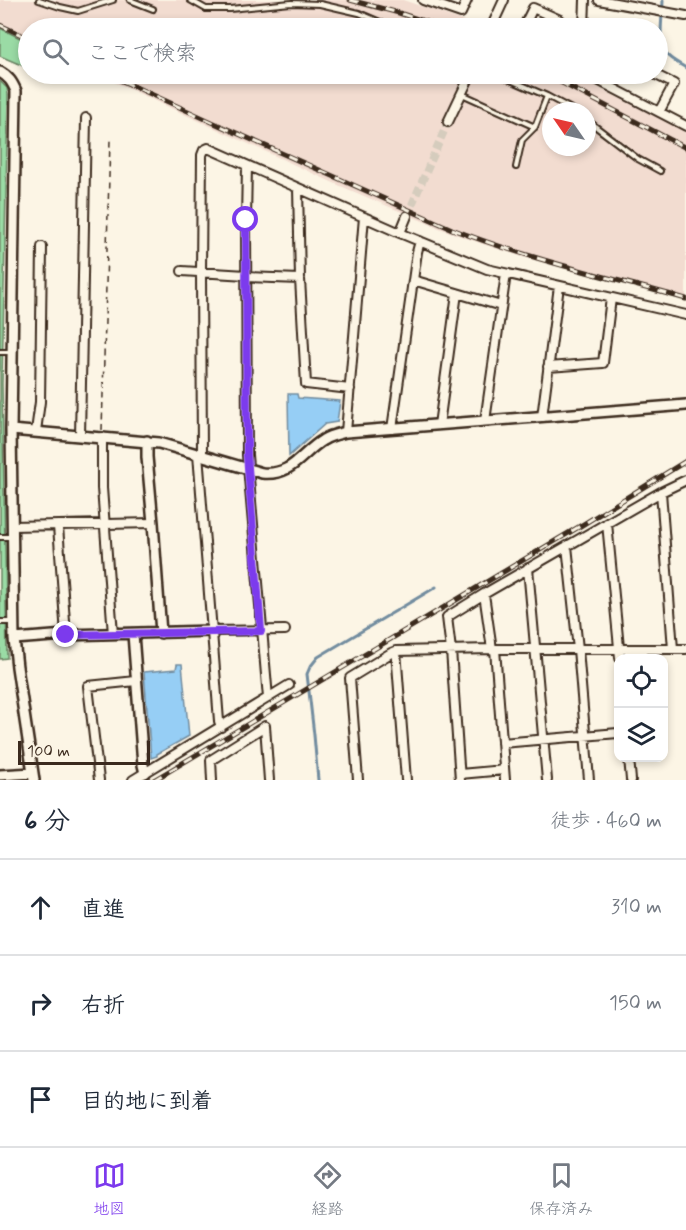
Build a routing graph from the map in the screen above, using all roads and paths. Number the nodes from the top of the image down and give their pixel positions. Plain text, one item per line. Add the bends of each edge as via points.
1 (39, 0) edge
2 (113, 0) edge
3 (130, 0) edge
4 (190, 0) edge
5 (423, 0) edge
6 (467, 0) edge
7 (504, 0) edge
8 (585, 0) edge
9 (599, 0) edge
10 (153, 9) dead end
11 (686, 16) edge
12 (370, 18) edge
13 (496, 18) edge
14 (528, 18) edge
15 (555, 18) edge
16 (584, 18) edge
17 (0, 72) edge
18 (668, 81) edge
19 (466, 84) edge
20 (520, 84) edge
21 (605, 84) edge
22 (461, 94) junction
23 (548, 96) junction
24 (559, 102) edge
25 (659, 112) junction
26 (86, 118) dead end
27 (448, 122) tunnel mouth
28 (686, 126) edge
29 (535, 127) junction
30 (596, 127) edge
31 (110, 140) dead end
32 (248, 166) junction
33 (516, 167) dead end
34 (660, 171) dead end
35 (298, 188) junction
36 (407, 216) tunnel mouth
37 (364, 217) junction
38 (400, 233) junction
39 (420, 241) junction
40 (42, 247) dead end
41 (182, 271) dead end
42 (201, 273) junction
43 (506, 273) junction
44 (246, 276) junction
45 (300, 279) junction
46 (413, 280) junction
47 (559, 286) junction
48 (457, 293) junction
49 (611, 298) junction
50 (501, 306) junction
51 (686, 315) edge
52 (0, 352) edge
53 (12, 352) junction
54 (548, 367) junction
55 (350, 389) junction
56 (686, 405) edge
57 (542, 417) junction
58 (485, 421) junction
59 (439, 425) junction
60 (392, 429) junction
61 (11, 430) junction
62 (36, 431) junction
63 (346, 432) junction
64 (80, 436) junction
65 (102, 437) junction
66 (147, 441) junction
67 (200, 455) junction
68 (249, 469) junction
69 (686, 480) edge
70 (660, 492) junction
71 (153, 523) junction
72 (607, 523) junction
73 (105, 525) junction
74 (12, 526) junction
75 (58, 526) junction
76 (0, 537) edge
77 (12, 537) junction
78 (567, 546) junction
79 (528, 568) junction
80 (484, 594) junction
81 (0, 622) edge
82 (14, 622) junction
83 (285, 630) dead end
84 (211, 631) junction
85 (261, 631) junction
86 (161, 633) junction
87 (113, 634) junction
88 (133, 634) junction
89 (66, 635) junction
90 (14, 639) junction
91 (494, 649) junction
92 (536, 649) junction
93 (578, 649) junction
94 (673, 649) junction
95 (686, 649) edge
96 (451, 650) junction
97 (619, 650) junction
98 (396, 651) junction
99 (620, 654) edge
100 (136, 681) junction
101 (289, 685) dead end
102 (268, 698) junction
103 (221, 727) junction
104 (614, 734) edge
105 (585, 736) junction
106 (544, 740) junction
107 (502, 743) junction
108 (629, 762) edge
109 (504, 771) junction
110 (145, 773) junction
111 (0, 774) edge
112 (33, 776) edge
113 (460, 777) edge
114 (99, 780) edge
115 (133, 780) edge
116 (212, 780) edge
117 (269, 780) edge
118 (358, 780) edge
119 (406, 780) edge
120 (505, 780) edge
121 (547, 780) edge
122 (589, 780) edge
123 (631, 780) edge

1 - 2 lane via 78,11
3 - 10 lane
4 - 12 lane via 206,9 320,4
5 - 6 street via 461,14
7 - 13 street
8 - 16 street
9 - 11 street
14 - 15 street via 532,8
17 - 53 street via 16,91
18 - 25 street via 674,84
19 - 22 street
20 - 23 lane
21 - 25 street
22 - 27 street
22 - 29 lane
23 - 24 lane
23 - 29 lane
25 - 28 street
26 - 64 street
29 - 33 lane via 522,140
30 - 34 lane
31 - 65 path
32 - 35 street
32 - 42 street via 208,148 204,150
32 - 44 street
35 - 37 street
35 - 45 street
36 - 38 street
37 - 38 street
37 - 55 street
38 - 39 street
39 - 43 street
39 - 46 street
40 - 62 street via 40,402
41 - 42 street
42 - 44 street
42 - 67 street
43 - 47 street
43 - 50 street
44 - 45 street
44 - 68 street
45 - 55 street via 306,384
46 - 48 street
46 - 60 street
47 - 49 street
47 - 54 street
48 - 50 street
48 - 59 street
49 - 51 street
49 - 54 street via 603,363
50 - 58 street
52 - 53 lane
53 - 61 street
54 - 57 street
55 - 63 street
56 - 57 street
57 - 58 street
58 - 59 street
59 - 60 street
60 - 63 street
61 - 62 street
61 - 74 street
62 - 64 street
63 - 68 street via 322,440 283,471 270,474
64 - 65 street
65 - 66 street
65 - 73 street
66 - 67 street
66 - 71 street
67 - 68 street
67 - 84 street
68 - 85 street
69 - 70 street
70 - 72 street
70 - 94 street
71 - 73 street
71 - 86 street
72 - 78 street
72 - 97 street
73 - 75 street
73 - 87 street
74 - 75 street
74 - 77 street
75 - 89 street
76 - 77 lane
77 - 82 street
78 - 79 street
78 - 93 street
79 - 80 street
79 - 92 street
80 - 91 street
80 - 96 street via 447,617
81 - 82 lane
82 - 90 street
83 - 85 street
84 - 85 street
84 - 86 street
84 - 103 street
85 - 102 street
86 - 88 street
87 - 88 street
87 - 89 street
88 - 100 street
89 - 90 street
90 - 112 street
91 - 92 street
91 - 96 street
91 - 107 street
92 - 93 street
92 - 106 street
93 - 97 street
93 - 105 street
94 - 95 street
94 - 97 street
96 - 98 street
96 - 113 street
97 - 99 street
98 - 118 street via 350,678
98 - 119 street
100 - 110 street
100 - 114 street via 88,686
101 - 102 street
102 - 103 street
103 - 110 street
104 - 105 street
105 - 106 street
105 - 122 street
106 - 107 street
106 - 121 street
107 - 109 street
108 - 123 street
109 - 113 street
109 - 120 street
110 - 115 street
111 - 112 street
116 - 117 street via 211,760 265,726

